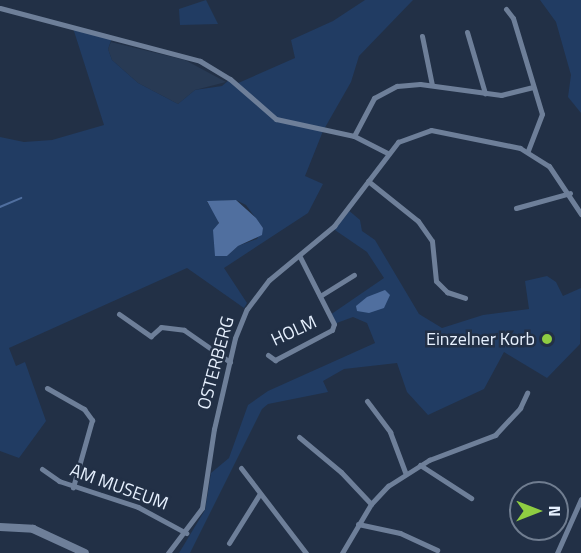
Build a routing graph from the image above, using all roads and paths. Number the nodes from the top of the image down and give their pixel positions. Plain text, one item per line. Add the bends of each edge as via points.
1 (0, 8) edge
2 (506, 9) dead end
3 (466, 32) dead end
4 (422, 36) dead end
5 (432, 85) junction
6 (532, 87) junction
7 (485, 93) junction
8 (354, 136) junction
9 (528, 152) junction
10 (388, 153) junction
11 (368, 181) junction
12 (570, 193) junction
13 (516, 208) dead end
14 (581, 214) edge
15 (300, 257) junction
16 (354, 275) dead end
17 (320, 296) junction
18 (465, 298) dead end
19 (119, 314) dead end
20 (268, 356) dead end
21 (230, 362) junction
22 (47, 388) dead end
23 (526, 393) dead end
24 (367, 401) dead end
25 (299, 438) dead end
26 (420, 465) junction
27 (241, 468) dead end
28 (42, 469) dead end
29 (405, 472) junction
30 (73, 487) junction
31 (259, 495) junction
32 (471, 498) dead end
33 (581, 499) edge
34 (371, 504) junction
35 (358, 524) junction
36 (0, 527) edge
37 (186, 533) junction
38 (229, 543) dead end
39 (437, 550) dead end
40 (85, 553) edge
41 (168, 553) edge
42 (306, 553) edge
43 (342, 553) edge
44 (557, 553) edge

1 - 8 street via 200,61 230,79 276,119
2 - 6 street via 513,18
3 - 7 street
4 - 5 street
5 - 7 street
5 - 8 street via 408,84 380,93 368,106
6 - 7 street via 506,95
6 - 9 street via 542,114
8 - 10 street
9 - 10 street, OSTERBERG via 431,130 406,137
9 - 12 street via 549,166
10 - 11 street, OSTERBERG
11 - 15 street, OSTERBERG via 334,226
11 - 18 street via 418,221 432,241 436,281 447,292
12 - 13 street
12 - 14 street
15 - 17 street, HOLM
15 - 21 street, OSTERBERG via 254,297 241,322
16 - 17 street, HOLM
17 - 20 street, HOLM via 333,321 332,330 275,360
19 - 21 street via 150,336 161,327 184,330
21 - 37 street, OSTERBERG via 212,437 202,508
22 - 30 street via 86,411 92,420
23 - 26 street via 515,414 495,435
24 - 29 street via 390,432
25 - 34 street via 341,472
26 - 29 street
26 - 32 street
27 - 31 street
28 - 30 street, AM MUSEUM
29 - 34 street
30 - 37 street, AM MUSEUM via 138,507
31 - 38 street
31 - 42 street
33 - 44 street
34 - 35 street
35 - 39 street via 400,533
35 - 43 street
36 - 40 main road via 33,529
37 - 41 street, OSTERBERG

